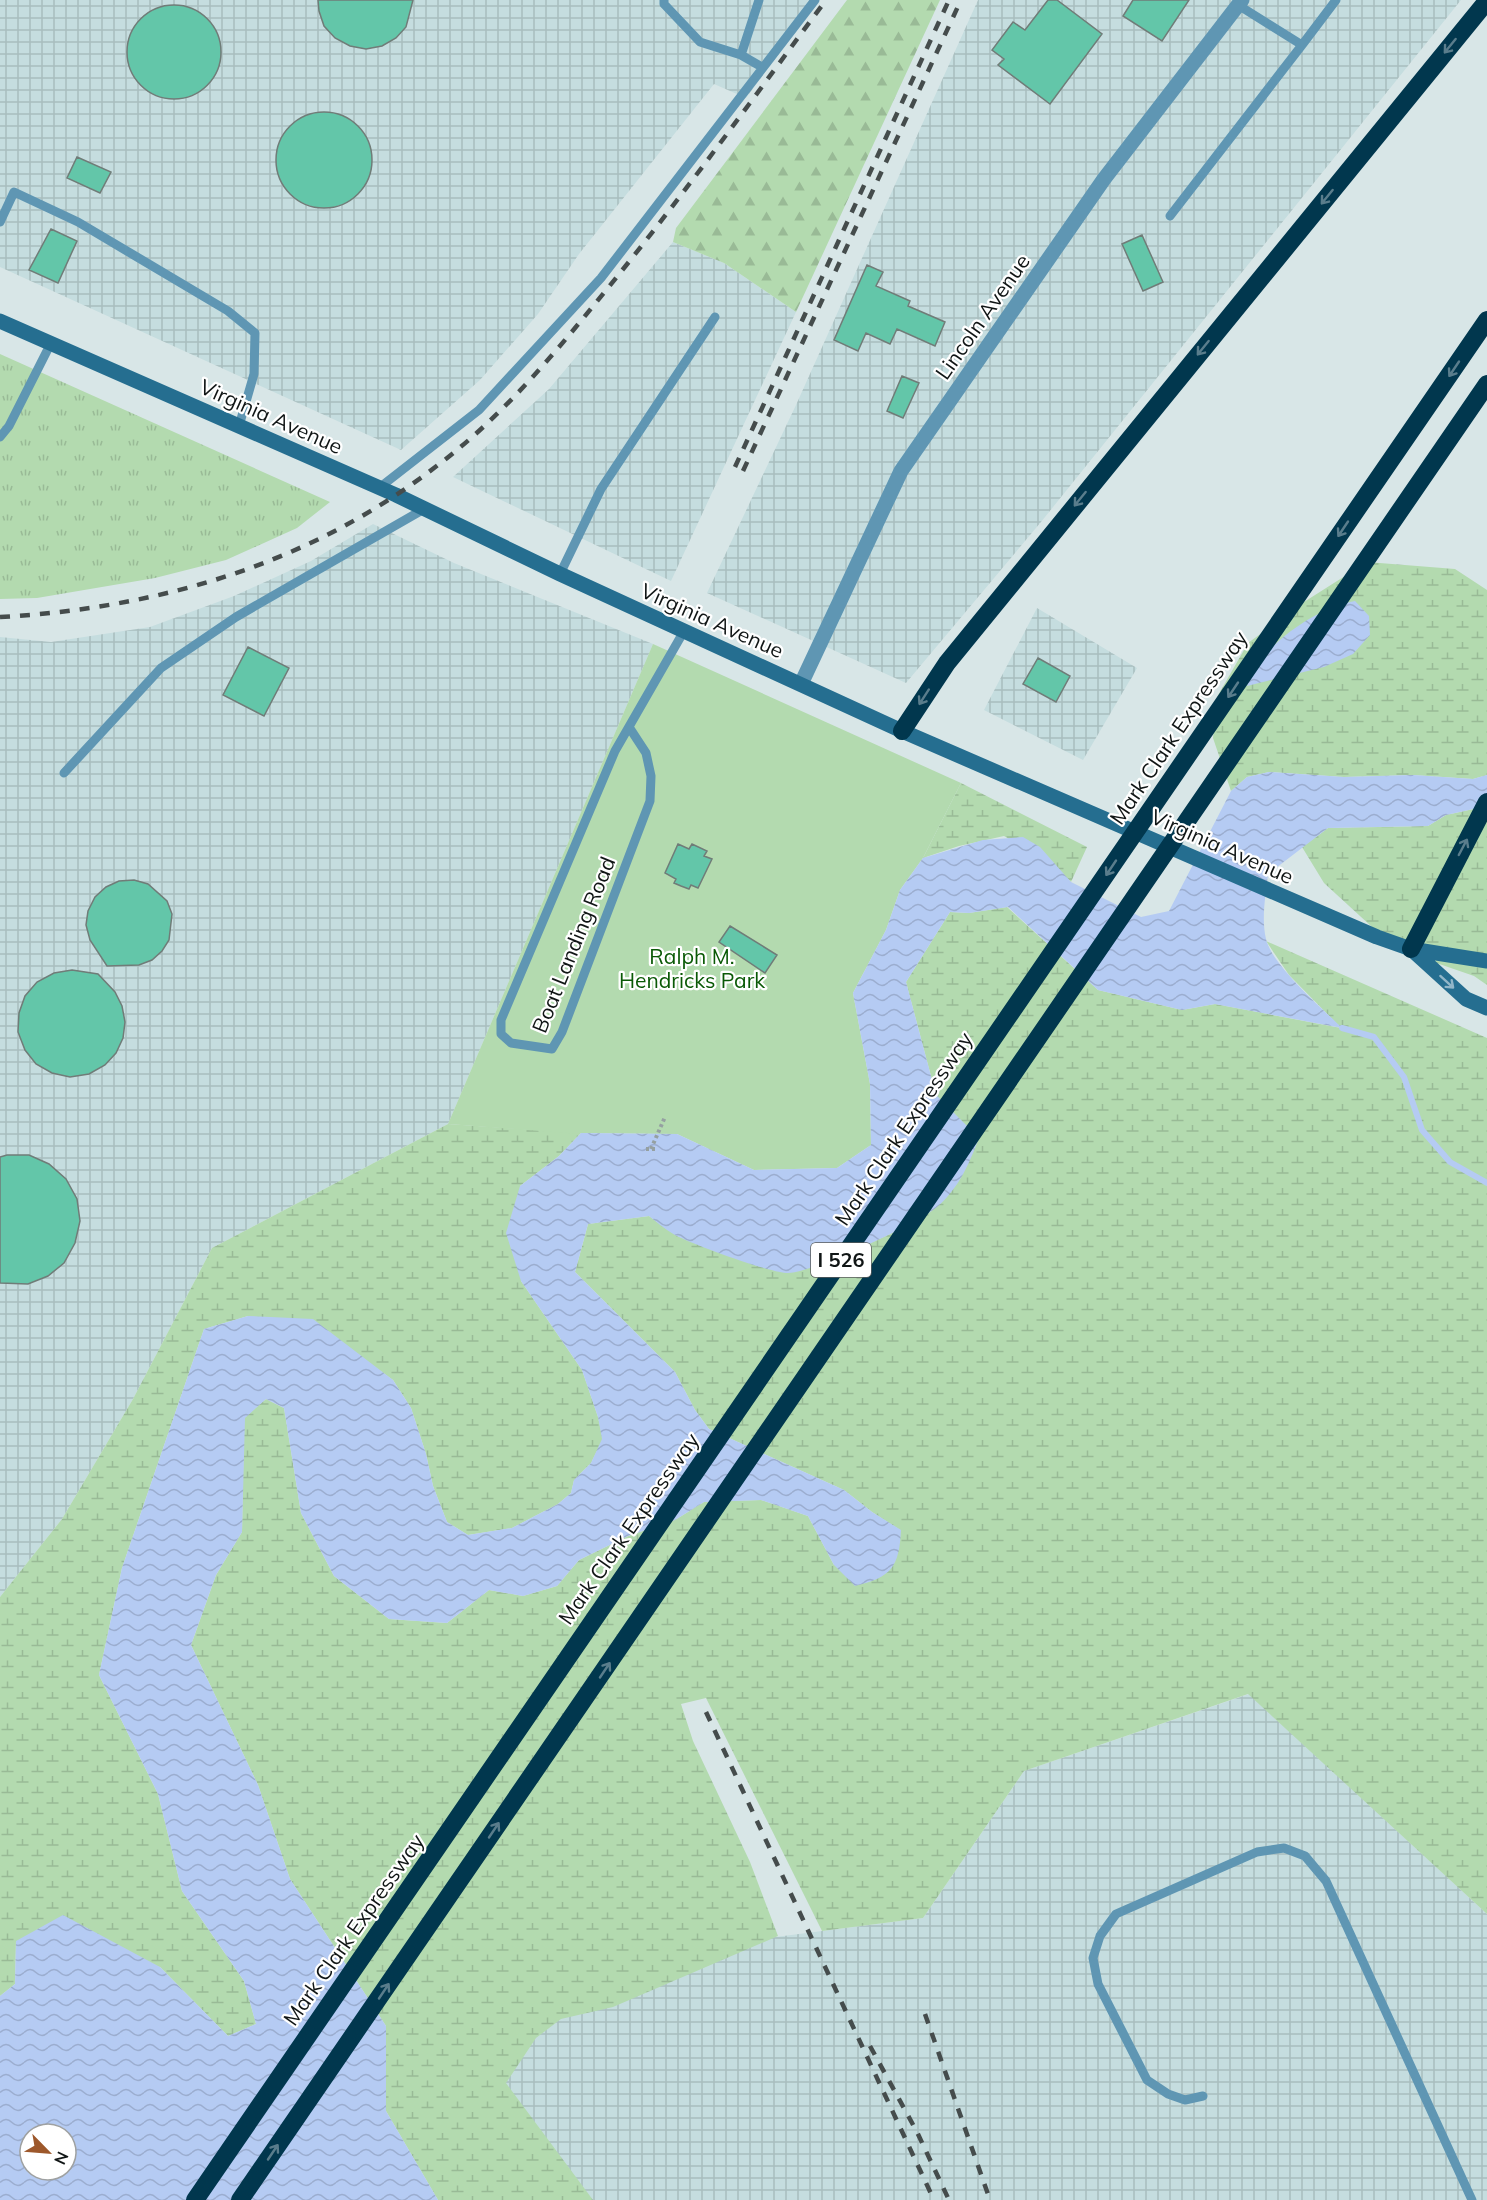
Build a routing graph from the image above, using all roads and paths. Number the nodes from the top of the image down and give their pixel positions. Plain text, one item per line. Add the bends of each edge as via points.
1 (664, 0) edge
2 (759, 0) edge
3 (815, 0) edge
4 (1336, 0) edge
5 (1487, 1) edge
6 (1240, 2) edge
7 (1302, 45) junction
8 (741, 55) junction
9 (762, 67) junction
10 (1170, 216) dead end
11 (0, 222) edge
12 (715, 317) dead end
13 (1487, 320) edge
14 (0, 321) edge
15 (51, 343) junction
16 (1487, 384) edge
17 (240, 426) junction
18 (0, 437) edge
19 (380, 488) junction
20 (424, 509) junction
21 (560, 574) junction
22 (684, 631) junction
23 (801, 684) junction
24 (629, 727) junction
25 (902, 731) junction
26 (64, 773) dead end
27 (1487, 802) edge
28 (1411, 949) junction
29 (1487, 961) edge
30 (1487, 1008) edge
31 (665, 1117) dead end
32 (658, 1149) dead end
33 (1203, 2096) dead end
34 (195, 2200) edge
35 (240, 2200) edge
36 (1472, 2200) edge

1 - 8 lane via 700,42
2 - 8 lane
3 - 9 lane
4 - 7 lane
5 -> 25 highway via 946,663
6 - 7 lane
6 - 23 street, Lincoln Avenue via 1104,179 901,471
7 - 10 lane
8 - 9 lane
9 - 19 lane via 601,278 479,410
11 - 17 lane via 14,192 78,222 228,311 255,333 254,374
12 - 21 lane via 601,489
13 -> 34 highway, Mark Clark Expressway / I 526, bridge
14 - 15 main road, Virginia Avenue
15 - 17 main road, Virginia Avenue
15 - 18 lane
35 -> 16 highway, I 526, bridge
17 - 19 main road, Virginia Avenue
19 - 20 main road, Virginia Avenue
20 - 21 main road, Virginia Avenue
20 - 26 lane via 236,617 162,668
21 - 22 main road, Virginia Avenue
22 - 23 main road, Virginia Avenue
22 - 24 lane, Boat Landing Road
23 - 25 main road, Virginia Avenue
24 - 24 lane, Boat Landing Road via 615,751 501,1020 501,1034 511,1043 552,1049 562,1032 650,801 651,776 646,753
25 - 28 main road, Virginia Avenue, bridge via 1377,938
28 -> 27 highway
28 - 29 main road, Virginia Avenue
28 -> 30 main road, Virginia Avenue via 1466,999
31 - 32 path via 648,1149
33 - 36 lane via 1185,2100 1147,2080 1098,1984 1093,1958 1100,1936 1116,1914 1257,1852 1284,1848 1305,1856 1326,1881

